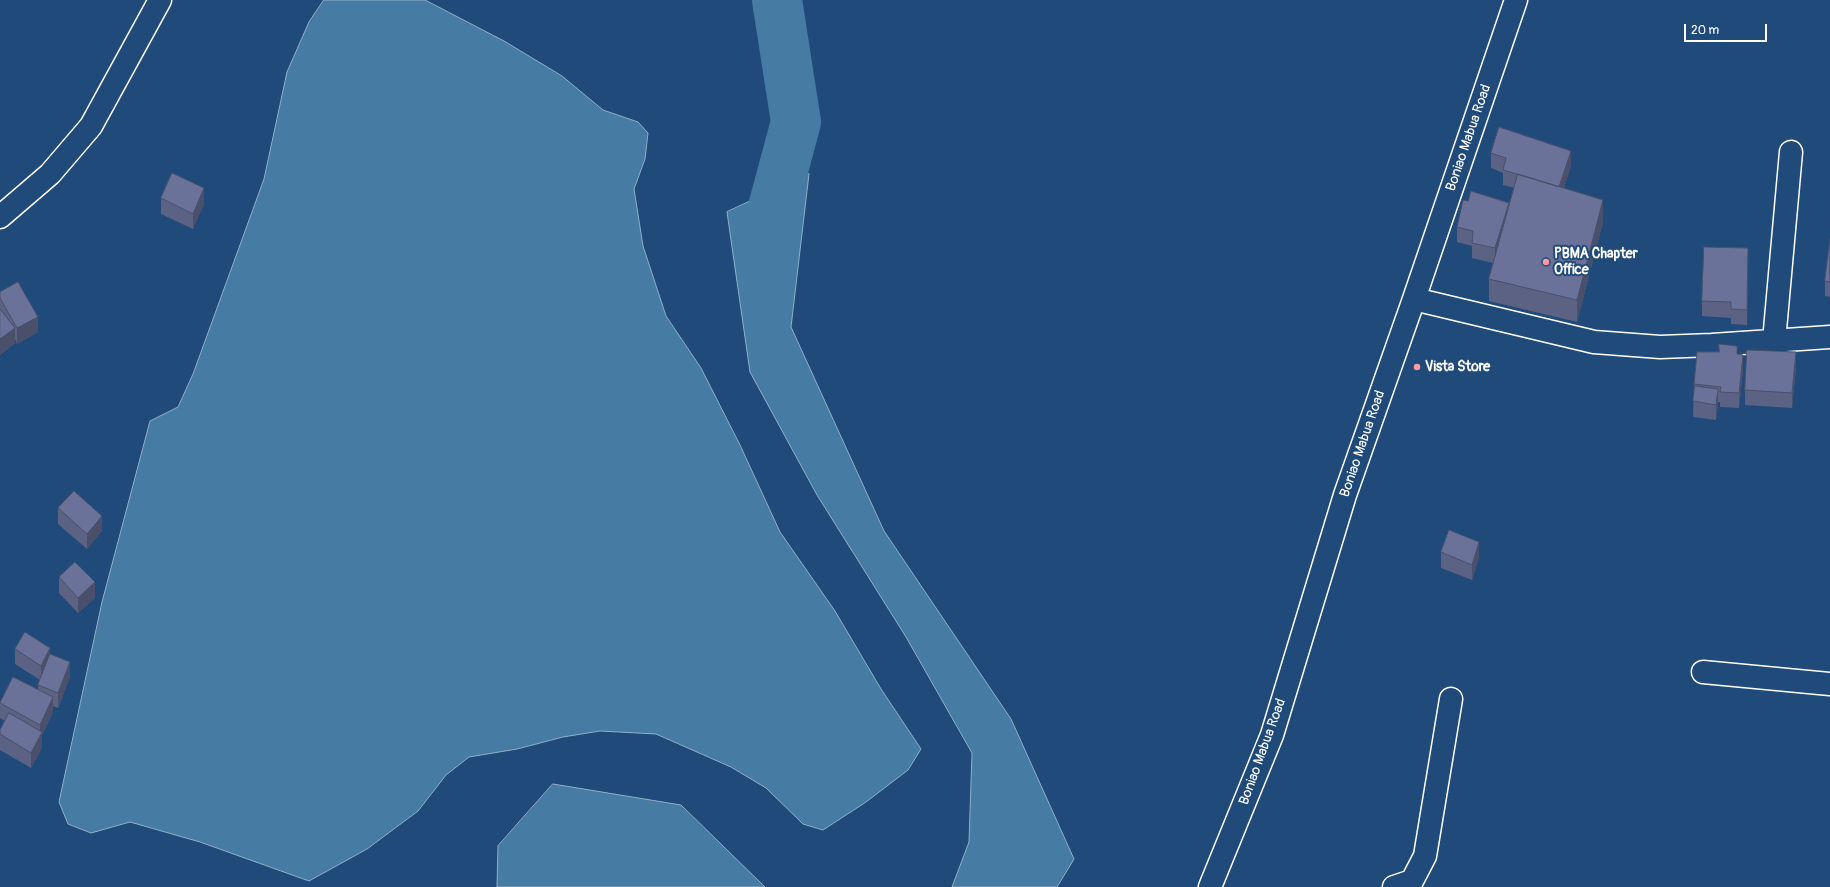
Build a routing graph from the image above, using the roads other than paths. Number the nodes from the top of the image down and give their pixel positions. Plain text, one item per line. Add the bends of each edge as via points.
1 (160, 0) edge
2 (1516, 0) edge
3 (1791, 152) dead end
4 (0, 217) edge
5 (1414, 299) junction
6 (1830, 337) edge
7 (1774, 341) junction
8 (1704, 672) dead end
9 (1830, 684) edge
10 (1451, 699) dead end
11 (1210, 887) edge
12 (1394, 887) edge

1 - 4 street via 91,126 50,174
2 - 5 street, Boniao Mabua Road
3 - 7 street
5 - 7 street via 1594,342 1660,347
5 - 11 street, Boniao Mabua Road via 1345,495 1272,735
6 - 7 street
8 - 9 street
10 - 12 street via 1425,856 1412,882

